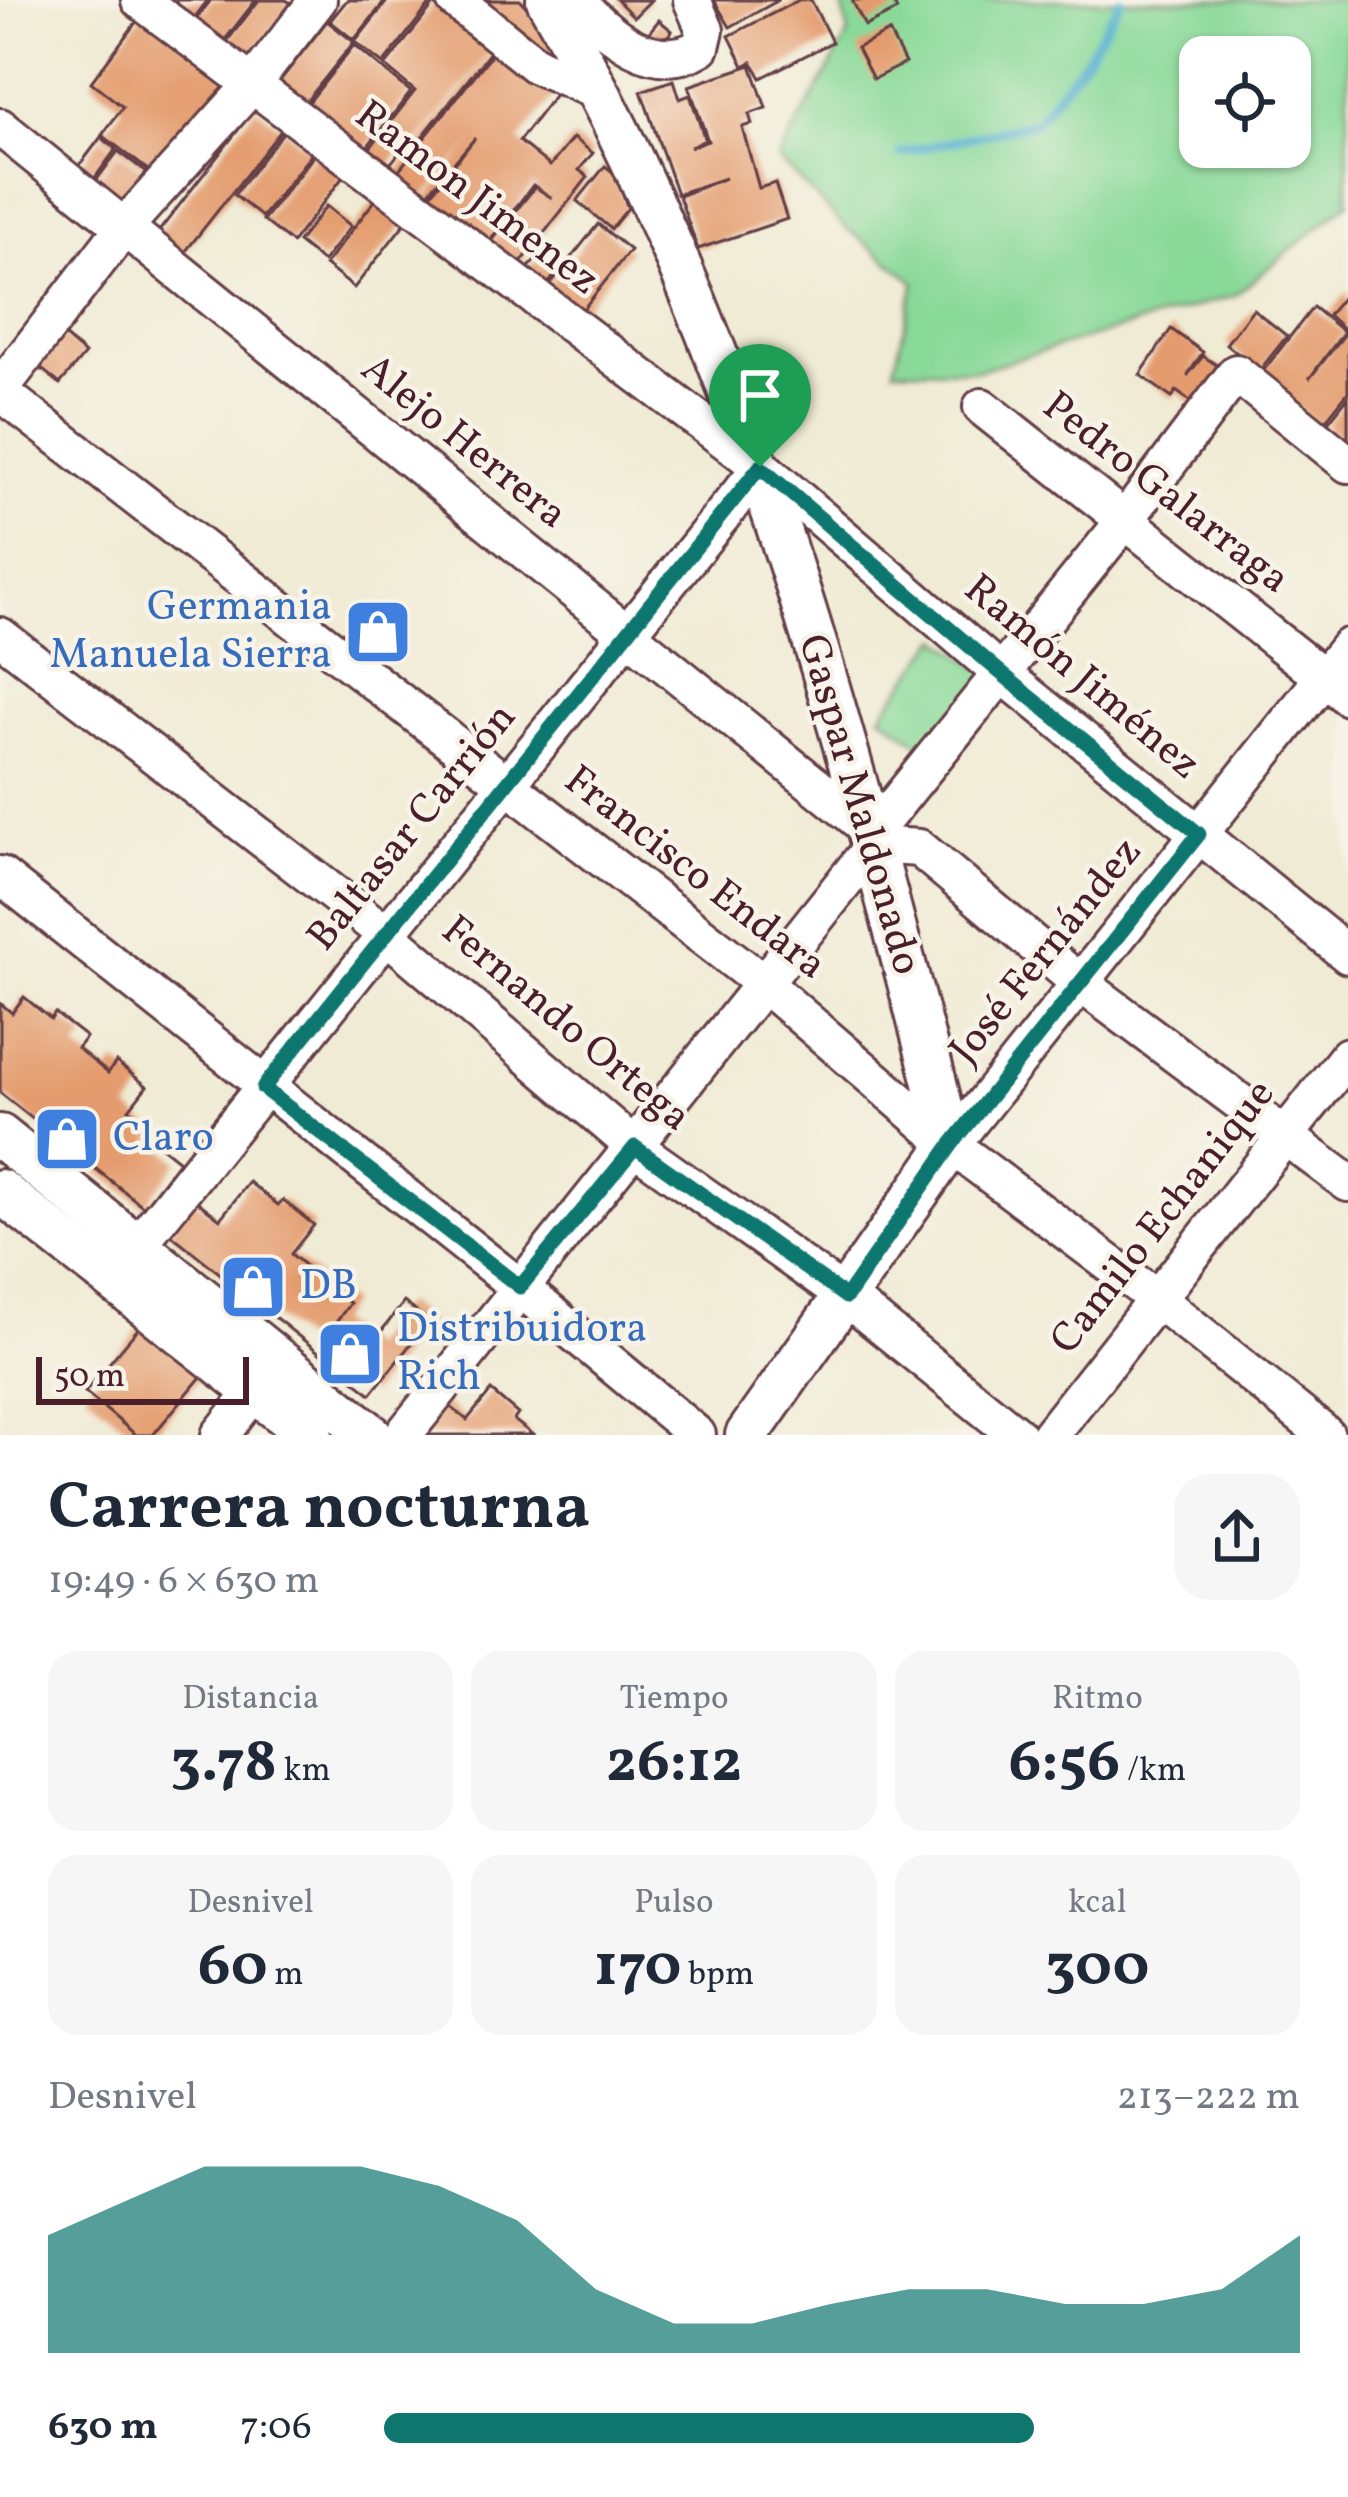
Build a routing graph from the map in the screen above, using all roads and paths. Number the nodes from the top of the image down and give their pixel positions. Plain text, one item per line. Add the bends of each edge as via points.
1 (140, 0) edge
2 (318, 0) edge
3 (455, 0) edge
4 (548, 0) edge
5 (575, 0) edge
6 (692, 0) edge
7 (251, 86) junction
8 (601, 93) junction
9 (0, 127) edge
10 (124, 227) junction
11 (0, 390) edge
12 (982, 407) dead end
13 (1348, 464) edge
14 (760, 467) junction
15 (1126, 519) junction
16 (627, 634) junction
17 (0, 636) edge
18 (1348, 647) edge
19 (1001, 673) junction
20 (1336, 687) edge
21 (507, 784) junction
22 (1199, 834) junction
23 (871, 837) junction
24 (0, 875) edge
25 (386, 934) junction
26 (1348, 956) edge
27 (1080, 982) junction
28 (763, 983) junction
29 (1348, 1056) edge
30 (263, 1088) junction
31 (0, 1136) edge
32 (1285, 1136) junction
33 (952, 1144) junction
34 (635, 1147) junction
35 (1348, 1184) edge
36 (0, 1191) edge
37 (136, 1246) junction
38 (520, 1287) junction
39 (846, 1297) junction
40 (1157, 1299) junction
41 (256, 1390) junction
42 (220, 1435) edge
43 (311, 1435) edge
44 (371, 1435) edge
45 (403, 1435) edge
46 (697, 1435) edge
47 (747, 1435) edge
48 (1017, 1435) edge
49 (1050, 1435) edge
50 (1326, 1435) edge

1 - 7 street, Ramon Jimenez
2 - 7 street
3 - 8 street via 536,65
4 - 8 street, Gaspar Maldonado
5 - 6 street via 621,41 669,58 701,47 705,30
7 - 10 street
7 - 14 street, Ramon Jimenez
8 - 14 street, Gaspar Maldonado via 661,218
9 - 10 street, Alejo Herrera
10 - 11 street
10 - 16 street, Alejo Herrera
11 - 21 street, Francisco Endara
12 - 15 street, Pedro Galarraga
13 - 15 street via 1236,373
14 - 16 street, Baltasar Carrión
14 - 19 street, Ramón Jiménez
14 - 23 street, Gaspar Maldonado
15 - 19 street
15 - 20 street, Pedro Galarraga
16 - 21 street, Baltasar Carrión
16 - 23 street, Alejo Herrera
17 - 25 street, Fernando Ortega
18 - 20 street, José Fernández
19 - 22 street, Ramón Jiménez
19 - 23 street
20 - 22 street, José Fernández
21 - 25 street, Baltasar Carrión
21 - 28 street, Francisco Endara
22 - 26 street, Ramón Jiménez
22 - 27 street, José Fernández
23 - 27 street, Alejo Herrera via 919,848
23 - 28 street
23 - 33 street, Gaspar Maldonado
24 - 30 street
25 - 30 street, Baltasar Carrión
25 - 34 street, Fernando Ortega
27 - 32 street, Alejo Herrera
27 - 33 street, José Fernández
28 - 33 street, Francisco Endara
28 - 34 street
29 - 32 street, Camilo Echanique
30 - 37 street, Baltasar Carrión
30 - 38 street
31 - 37 street
32 - 35 street, Alejo Herrera
32 - 40 street, Camilo Echanique
33 - 39 street
33 - 40 street, Francisco Endara
34 - 38 street
34 - 39 street, Fernando Ortega
36 - 41 street
37 - 44 street
38 - 45 street
38 - 46 street
39 - 47 street
39 - 48 street, Fernando Ortega
40 - 49 street, Camilo Echanique
40 - 50 street, Francisco Endara
41 - 42 street
41 - 43 street

